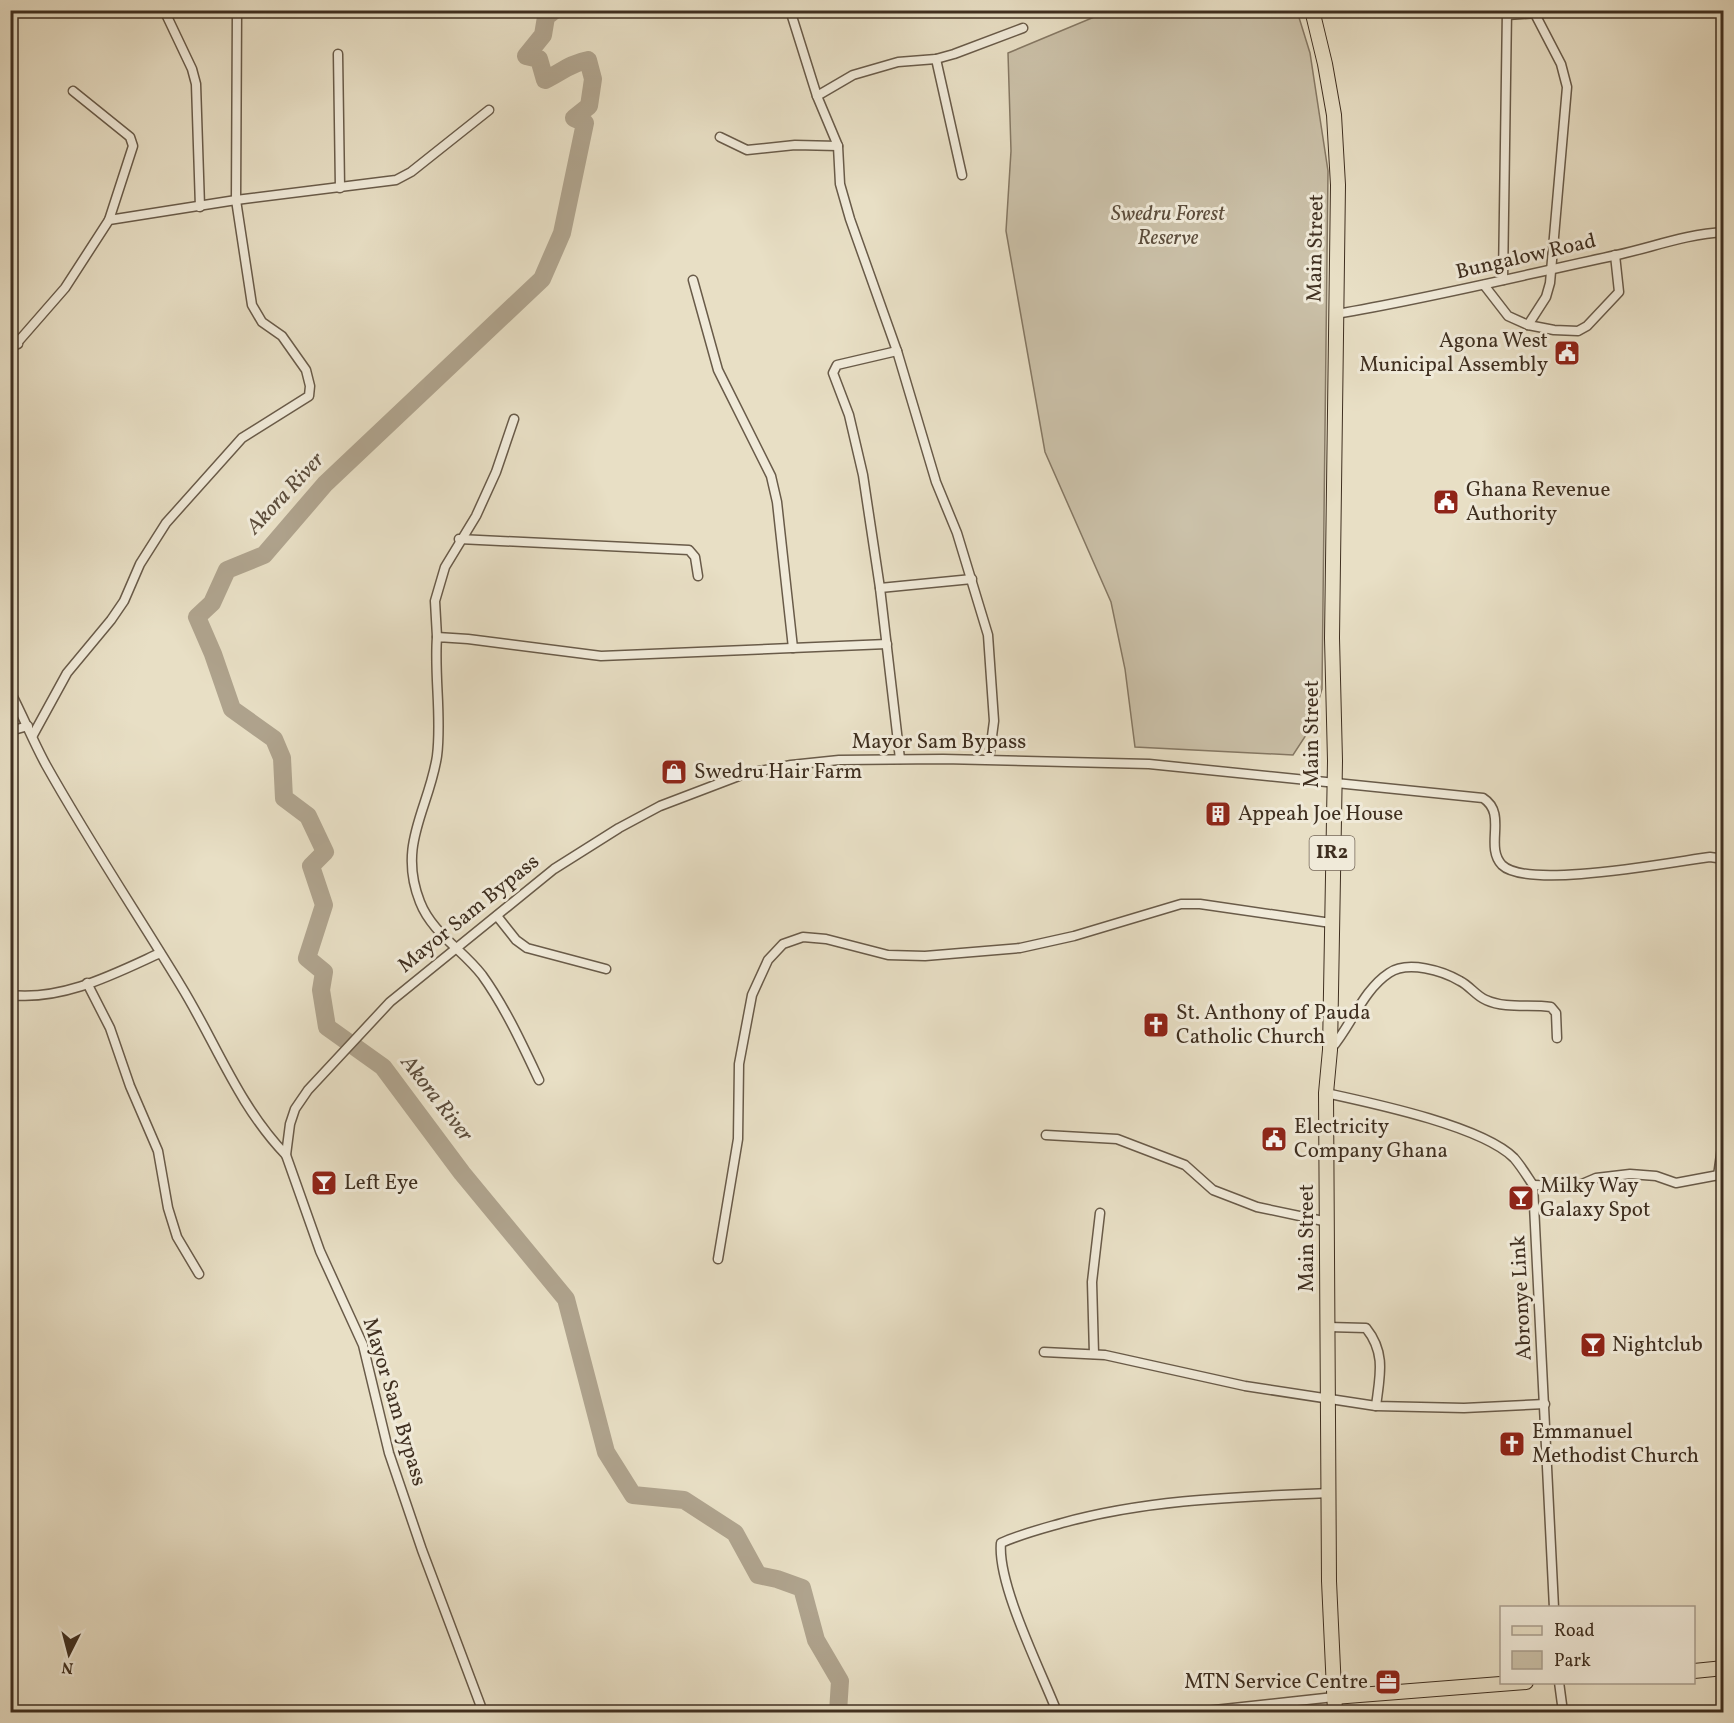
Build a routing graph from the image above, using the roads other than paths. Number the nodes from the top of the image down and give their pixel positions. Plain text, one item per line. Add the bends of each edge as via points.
1 (164, 10) edge
2 (237, 10) edge
3 (790, 10) edge
4 (1312, 10) edge
5 (1583, 10) edge
6 (1507, 13) edge
7 (1535, 14) junction
8 (1023, 28) dead end
9 (338, 54) dead end
10 (936, 59) junction
11 (73, 91) dead end
12 (817, 96) junction
13 (489, 110) dead end
14 (720, 137) dead end
15 (838, 146) junction
16 (962, 175) dead end
17 (340, 188) junction
18 (236, 200) junction
19 (200, 207) junction
20 (109, 220) junction
21 (1724, 232) edge
22 (1710, 233) junction
23 (1724, 241) edge
24 (1615, 255) junction
25 (1551, 269) junction
26 (693, 280) dead end
27 (1503, 280) junction
28 (1484, 285) junction
29 (1336, 315) junction
30 (1528, 326) junction
31 (10, 334) edge
32 (18, 344) junction
33 (10, 351) edge
34 (897, 351) junction
35 (514, 419) dead end
36 (459, 539) junction
37 (698, 576) dead end
38 (972, 579) junction
39 (880, 588) junction
40 (436, 637) junction
41 (887, 644) junction
42 (793, 648) junction
43 (10, 692) edge
44 (28, 726) junction
45 (10, 731) edge
46 (33, 735) junction
47 (900, 759) junction
48 (989, 759) junction
49 (1334, 783) junction
50 (1724, 859) edge
51 (497, 916) junction
52 (1331, 923) junction
53 (455, 947) junction
54 (160, 953) junction
55 (606, 969) dead end
56 (87, 983) junction
57 (10, 995) edge
58 (1557, 1038) dead end
59 (1330, 1050) junction
60 (539, 1080) dead end
61 (1724, 1089) edge
62 (1326, 1093) junction
63 (1046, 1135) dead end
64 (286, 1155) junction
65 (1721, 1175) edge
66 (1533, 1185) junction
67 (1100, 1213) dead end
68 (1328, 1221) junction
69 (718, 1259) dead end
70 (199, 1274) dead end
71 (1328, 1327) junction
72 (1044, 1352) dead end
73 (1094, 1354) junction
74 (1328, 1400) junction
75 (1545, 1404) junction
76 (1376, 1406) junction
77 (1328, 1493) junction
78 (1554, 1606) edge
79 (1724, 1668) edge
80 (1695, 1671) edge
81 (1512, 1684) edge
82 (1559, 1684) edge
83 (1334, 1697) junction
84 (483, 1713) edge
85 (1057, 1713) edge
86 (1196, 1713) edge
87 (1335, 1713) edge
88 (1563, 1713) edge

1 - 19 street via 196,84
2 - 18 street
3 - 12 street
4 - 29 main road, Main Street / IR2 via 1325,64 1337,155
5 - 7 street
6 - 7 street
6 - 27 street
7 - 25 street via 1561,64 1568,87
8 - 10 street
9 - 17 street
10 - 12 street via 898,62 853,75
10 - 16 street
11 - 20 street via 130,137 133,146
12 - 15 street
13 - 17 street via 396,180
14 - 15 street via 747,150
15 - 34 street via 840,184 850,219
17 - 18 street
18 - 19 street
18 - 46 street via 252,305 262,322 282,336 306,370 309,396 242,438 166,523 140,564 124,601 67,673
19 - 20 street
20 - 32 street via 65,288
21 - 22 street, Bungalow Road
22 - 23 street
22 - 24 street, Bungalow Road
24 - 25 street, Bungalow Road
24 - 30 street via 1619,292 1587,326 1578,331
25 - 27 street, Bungalow Road
25 - 30 street via 1546,297
26 - 42 street via 718,369 771,476
27 - 28 street, Bungalow Road
28 - 29 street, Bungalow Road
28 - 30 street via 1508,316
29 - 49 main road, Main Street / IR2
31 - 32 street
32 - 33 street
34 - 38 street via 936,482
34 - 39 street via 837,365 833,373 856,442
35 - 36 street via 480,507
36 - 37 street via 689,550 695,557
36 - 40 street via 435,601
38 - 39 street
38 - 48 street via 988,635 991,666 994,721
39 - 41 street
40 - 42 street via 601,656
40 - 53 street via 437,756 412,849 420,903 434,926
41 - 42 street
41 - 47 street
43 - 44 street
44 - 45 street
44 - 46 street
46 - 54 street via 99,856
47 - 48 street, Mayor Sam Bypass
47 - 51 street, Mayor Sam Bypass via 791,765 744,774 701,790 619,828 554,869
48 - 49 street, Mayor Sam Bypass via 1149,764
49 - 50 street, Mayor Sam Bypass via 1483,798 1492,804 1495,813 1496,855 1501,864 1522,874 1616,871 1701,858
49 - 52 main road, Main Street / IR2
51 - 53 street, Mayor Sam Bypass
51 - 55 street via 516,940 528,948
52 - 59 main road, Main Street / IR2
52 - 69 street via 1181,904 1020,948 925,956 888,955 803,937 783,944 768,960 752,995 739,1064 738,1139
53 - 60 street via 492,991
53 - 64 street, Mayor Sam Bypass via 390,1002 308,1090 295,1109
54 - 56 street
54 - 64 street via 247,1106 263,1131
56 - 57 street via 48,995
56 - 70 street via 110,1028 155,1143 177,1237
58 - 59 street via 1556,1013 1551,1007 1508,1006 1486,1000 1460,981 1419,967 1403,967 1390,972 1365,998
59 - 62 main road, Main Street / IR2
61 - 65 street
62 - 66 street via 1450,1126 1496,1145 1514,1158
62 - 68 main road, Main Street / IR2
63 - 68 street via 1117,1139 1185,1165 1214,1190 1257,1207
64 - 84 street, Mayor Sam Bypass via 320,1251 363,1345 389,1453
65 - 66 street via 1676,1183 1656,1176 1630,1174 1569,1186
66 - 75 street, Abronye Link
67 - 73 street via 1092,1282
68 - 71 main road, Main Street / IR2
71 - 74 main road, Main Street / IR2
71 - 76 street via 1366,1329 1378,1343
72 - 73 street
73 - 74 street
74 - 76 street
74 - 77 main road, Main Street / IR2
75 - 76 street via 1464,1408
75 - 78 street, Abronye Link
77 - 83 main road, Main Street / IR2
77 - 85 street via 1146,1504 1097,1514 1001,1543 999,1560
79 - 80 main road
81 - 83 main road
82 - 88 street
83 - 86 street
83 - 87 main road, Main Street

